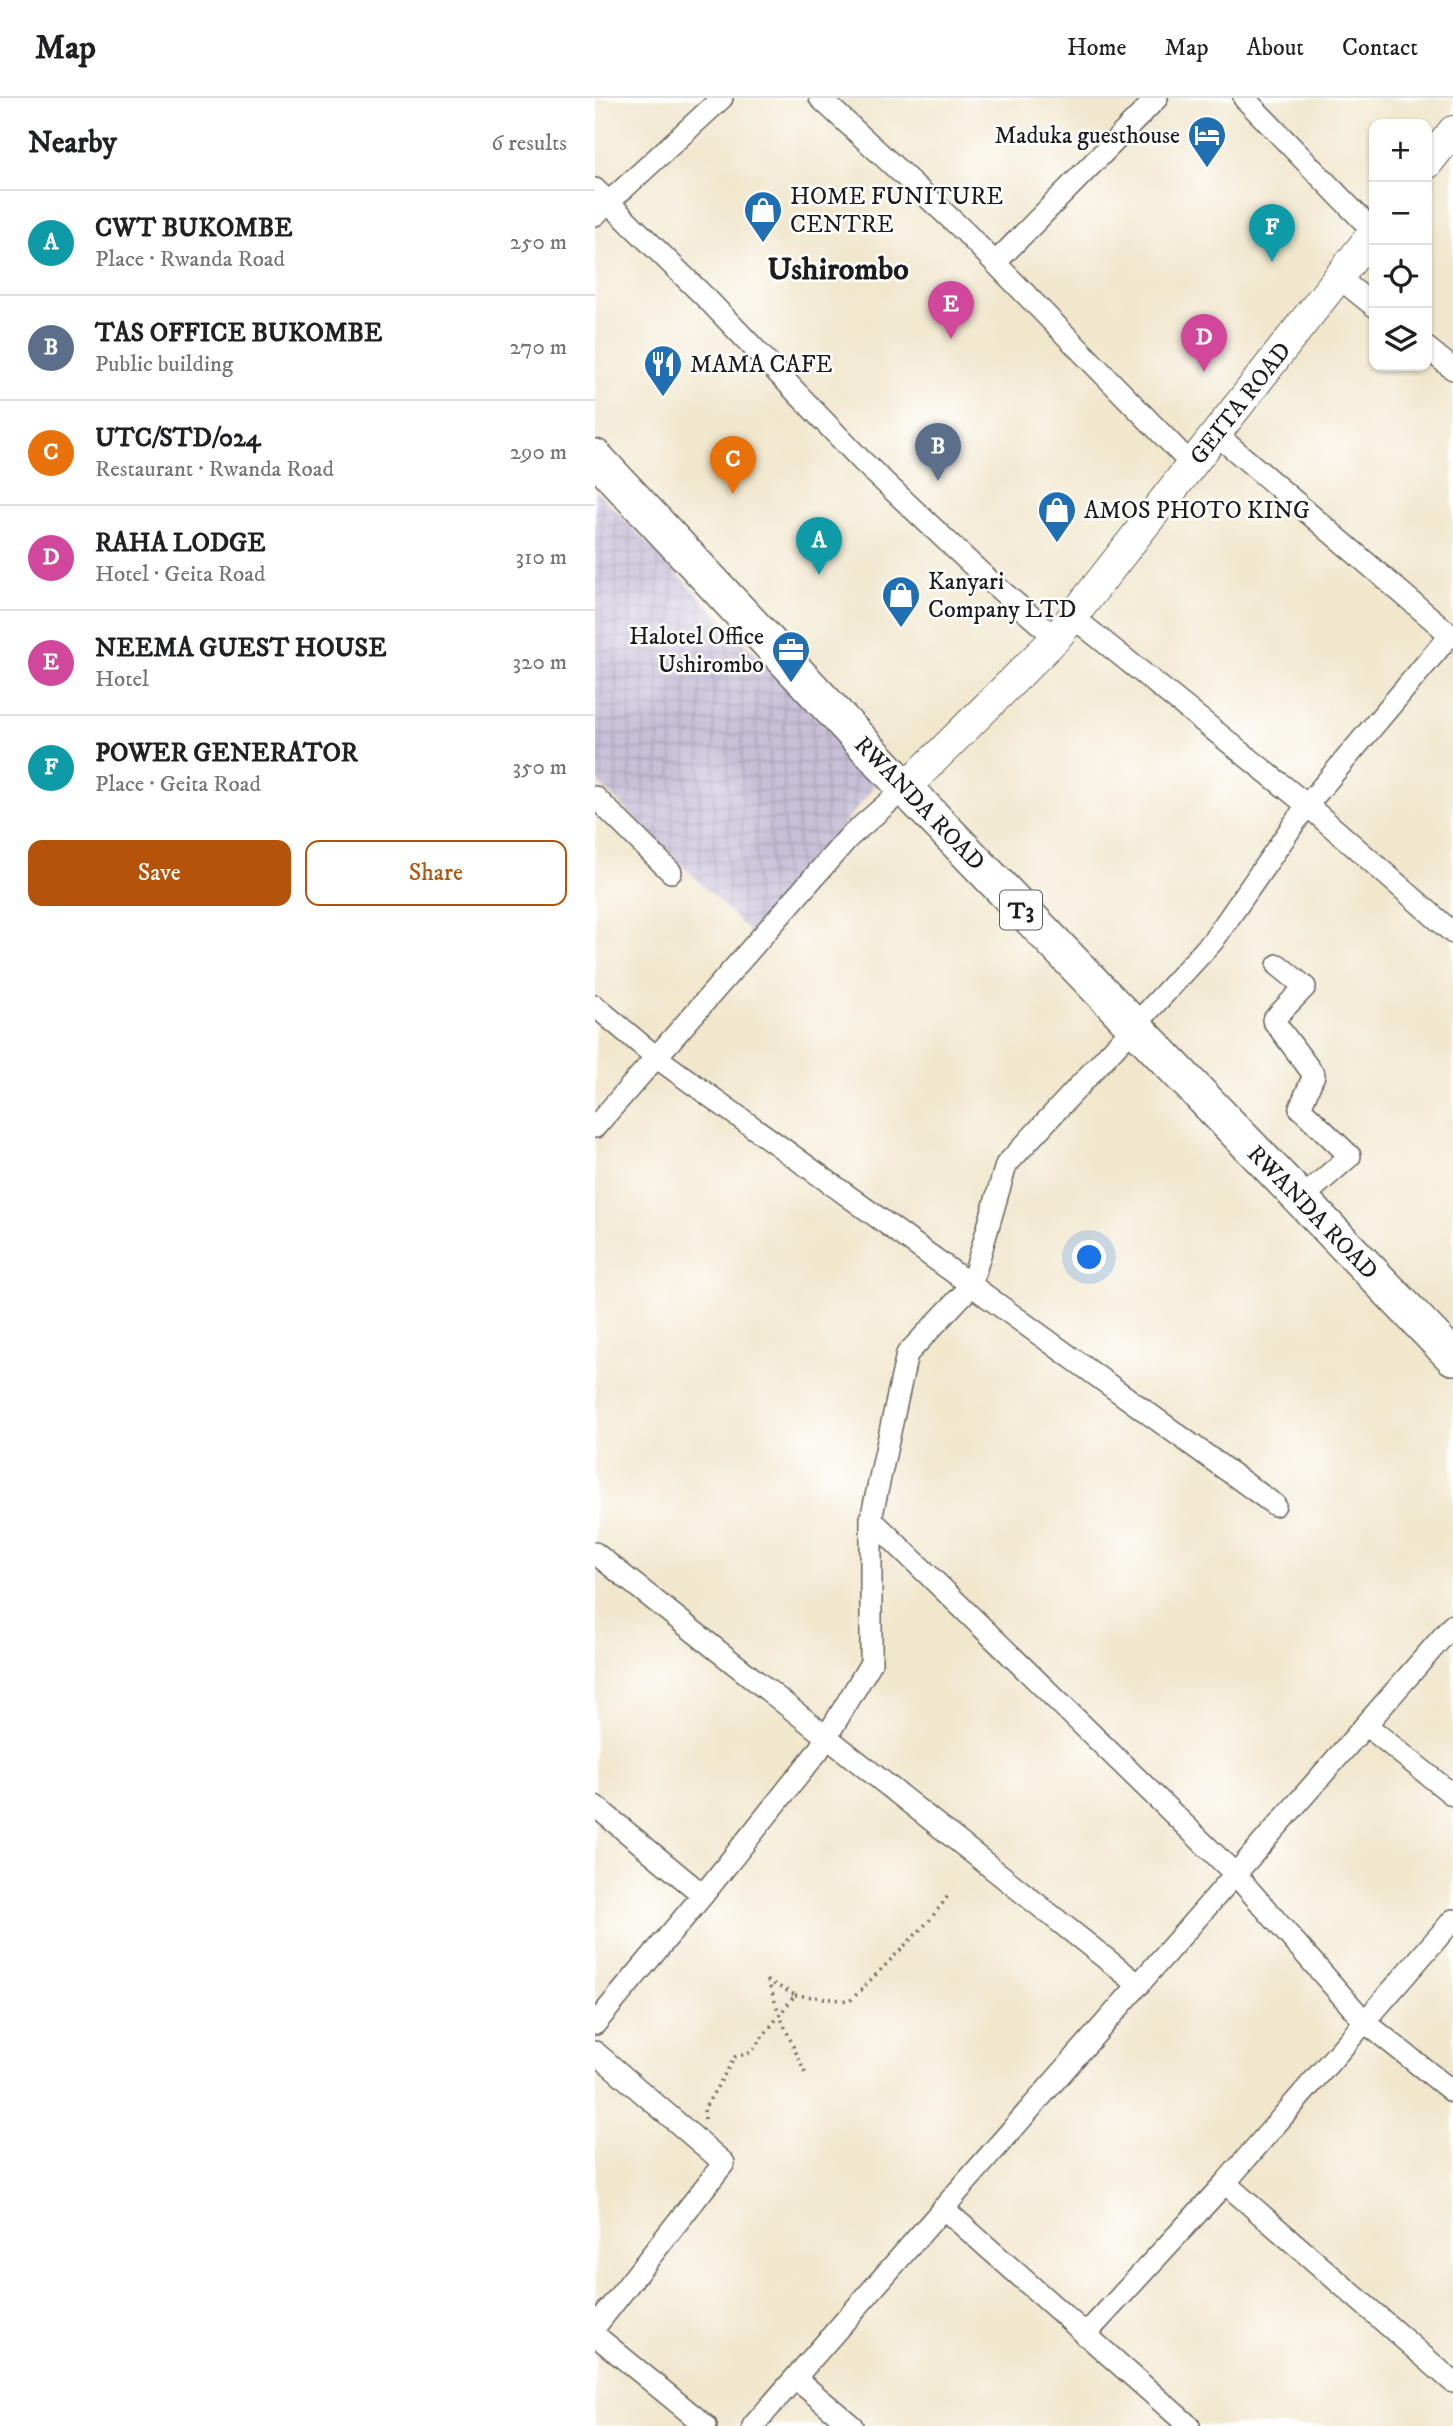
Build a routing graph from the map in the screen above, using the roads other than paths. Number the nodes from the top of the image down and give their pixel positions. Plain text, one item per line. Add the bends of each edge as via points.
1 (722, 98) edge
2 (820, 98) edge
3 (1157, 98) edge
4 (1244, 98) edge
5 (1453, 131) edge
6 (1432, 158) edge
7 (599, 202) edge
8 (1369, 227) edge
9 (1369, 238) edge
10 (995, 263) junction
11 (1338, 277) junction
12 (1369, 302) edge
13 (1432, 352) edge
14 (1453, 369) edge
15 (1216, 434) junction
16 (595, 457) edge
17 (1192, 465) junction
18 (1065, 628) junction
19 (1452, 636) edge
20 (905, 788) junction
21 (595, 797) edge
22 (1307, 805) junction
23 (671, 872) dead end
24 (1453, 933) edge
25 (1278, 965) dead end
26 (595, 1006) edge
27 (1132, 1025) junction
28 (656, 1057) junction
29 (595, 1127) edge
30 (1301, 1199) junction
31 (971, 1286) junction
32 (1453, 1357) edge
33 (1275, 1505) dead end
34 (871, 1518) junction
35 (595, 1553) edge
36 (1453, 1625) edge
37 (1366, 1725) junction
38 (826, 1737) junction
39 (1453, 1795) edge
40 (595, 1806) edge
41 (1235, 1874) junction
42 (703, 1895) junction
43 (1453, 1920) edge
44 (1139, 1985) junction
45 (1365, 2022) junction
46 (595, 2024) edge
47 (595, 2052) edge
48 (1453, 2092) edge
49 (1225, 2183) junction
50 (943, 2208) junction
51 (595, 2328) edge
52 (595, 2335) edge
53 (1085, 2335) junction
54 (795, 2378) junction
55 (1453, 2382) edge
56 (706, 2426) edge
57 (753, 2426) edge
58 (852, 2426) edge
59 (1189, 2426) edge

1 - 7 street
2 - 10 street
3 - 10 street
4 - 8 street
5 - 6 main road
7 - 18 street via 710,302 862,461 984,576
9 - 11 main road, GEITA ROAD
10 - 17 street
11 - 12 street
11 - 15 main road, GEITA ROAD
13 - 14 street
15 - 17 main road, GEITA ROAD
15 - 19 street
16 - 20 highway, RWANDA ROAD / T3
17 - 18 main road, GEITA ROAD
18 - 20 main road, GEITA ROAD
18 - 22 street
19 - 22 street
20 - 27 highway, RWANDA ROAD / T3
20 - 28 street via 848,838
21 - 23 street
22 - 24 street
22 - 27 street via 1213,941
25 - 30 street via 1305,987 1273,1020 1314,1075 1300,1108 1350,1156
26 - 28 street
27 - 30 highway, RWANDA ROAD / T3
27 - 31 street via 1006,1165
28 - 29 street
28 - 31 street
30 - 32 highway, RWANDA ROAD / T3
31 - 33 street
31 - 34 street via 907,1354
34 - 38 street via 871,1663
34 - 41 street
35 - 38 street
36 - 37 street
37 - 39 street
37 - 41 street
38 - 42 street
38 - 44 street
40 - 42 street
41 - 44 street
41 - 45 street
42 - 46 street
43 - 45 street
44 - 50 street
45 - 48 street
45 - 49 street
47 - 51 street via 724,2163
49 - 53 street
49 - 55 street
50 - 53 street
50 - 54 street
52 - 56 street
53 - 59 street
54 - 57 street
54 - 58 street

